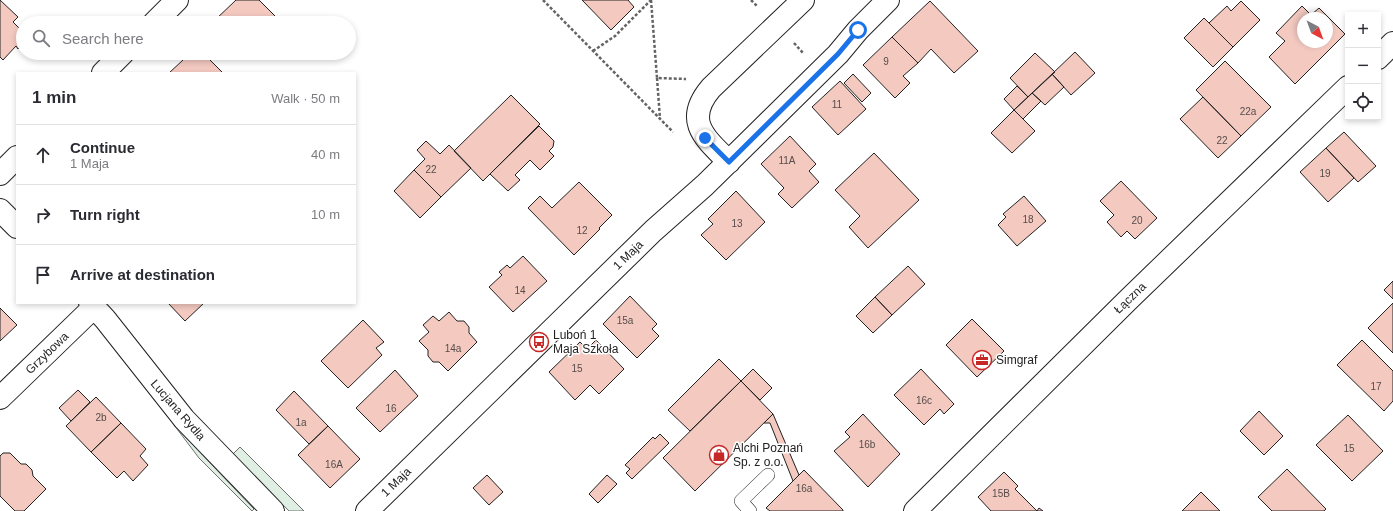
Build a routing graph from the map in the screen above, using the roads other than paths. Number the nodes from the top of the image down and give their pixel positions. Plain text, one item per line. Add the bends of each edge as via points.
1 (177, 0) edge
2 (803, 0) edge
3 (876, 4) edge
4 (161, 16) edge
5 (1393, 44) edge
6 (1381, 55) edge
7 (116, 60) edge
8 (104, 72) edge
9 (1345, 90) edge
10 (16, 158) edge
11 (729, 162) junction
12 (0, 174) edge
13 (0, 210) edge
14 (16, 226) edge
15 (92, 305) edge
16 (0, 398) edge
17 (768, 474) dead end
18 (273, 511) edge
19 (367, 511) edge
20 (750, 511) edge
21 (915, 511) edge

1 - 4 street
2 - 11 street via 711,88 701,103 698,117 700,130
3 - 11 street, 1 Maja via 838,54
5 - 6 street
7 - 8 street
9 - 21 street, Łączna via 1129,298
10 - 12 street
11 - 19 street, 1 Maja via 653,231
13 - 14 street
15 - 16 street, Grzybowa
15 - 18 street, Lucjana Rydla via 179,414
17 - 20 lane via 741,501

